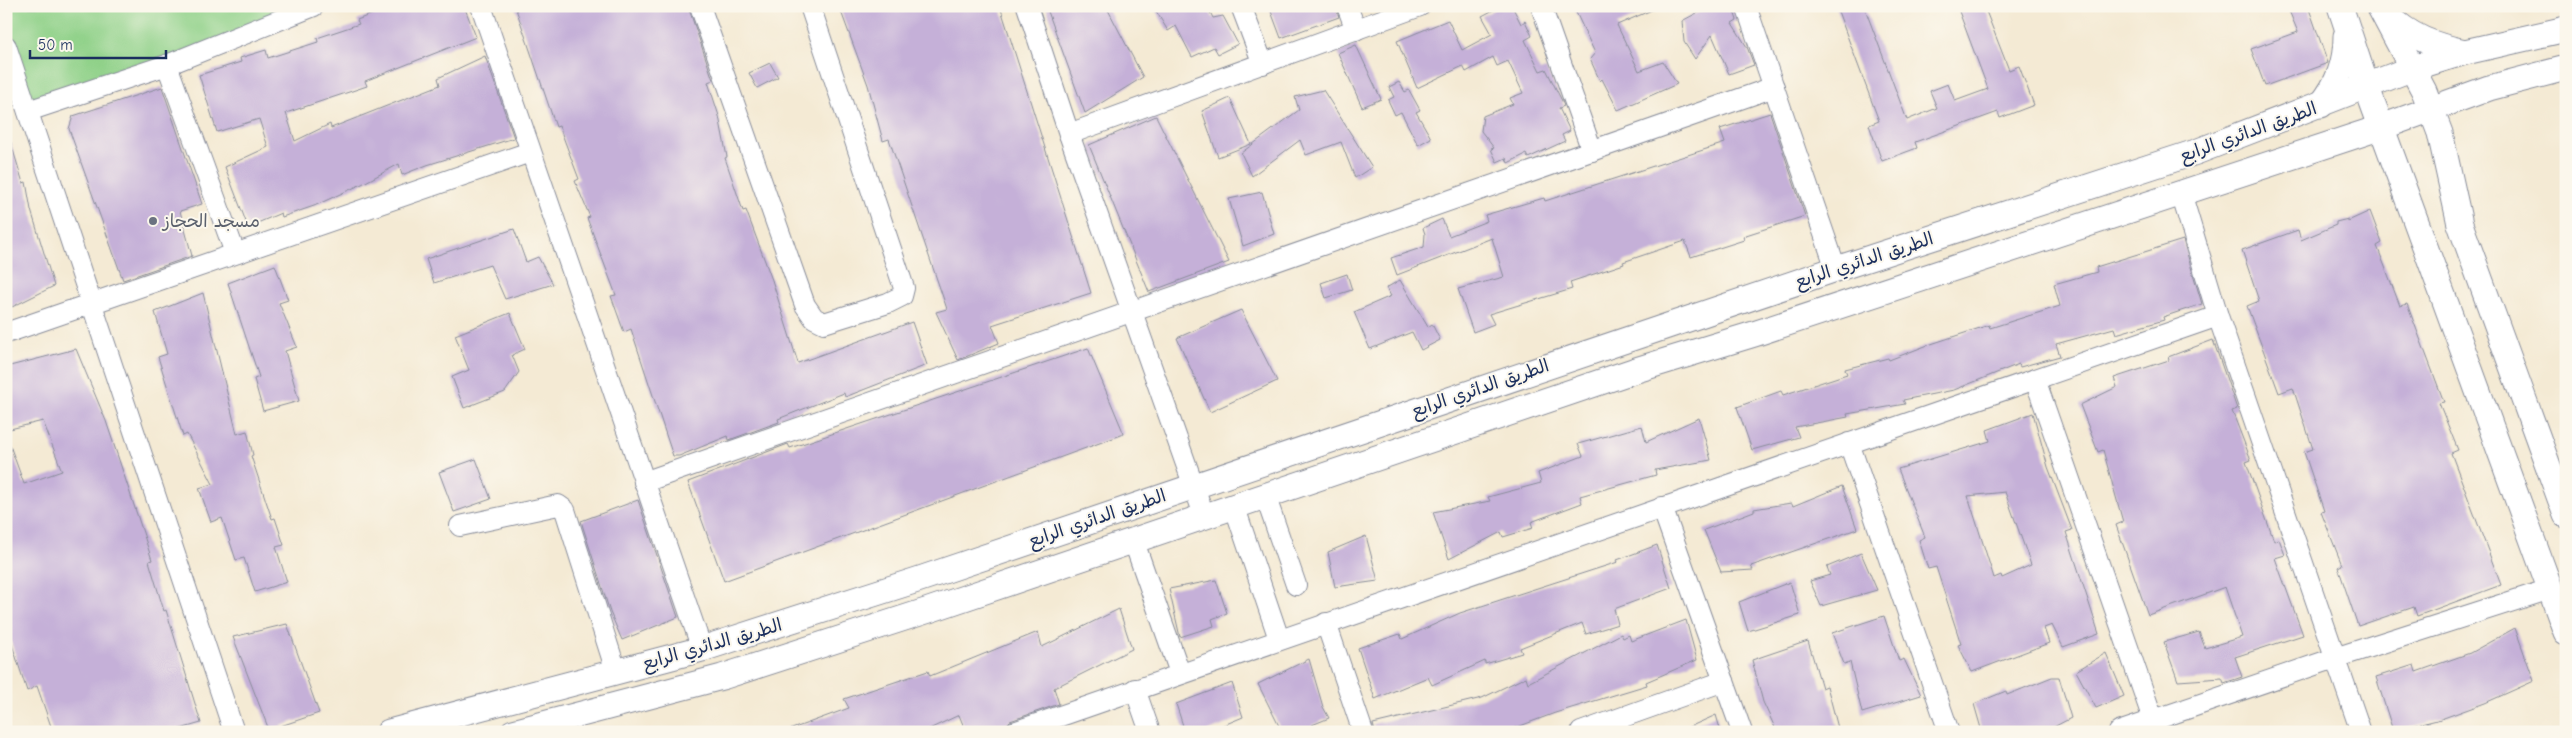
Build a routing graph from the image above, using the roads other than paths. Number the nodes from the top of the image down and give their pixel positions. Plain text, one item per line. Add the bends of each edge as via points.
1 (314, 6) edge
2 (481, 6) edge
3 (700, 6) edge
4 (810, 6) edge
5 (1027, 6) edge
6 (1241, 6) edge
7 (1347, 6) edge
8 (1420, 6) edge
9 (1541, 6) edge
10 (1746, 6) edge
11 (2379, 6) edge
12 (2343, 15) edge
13 (2566, 29) edge
14 (1356, 30) junction
15 (6, 46) edge
16 (2466, 52) junction
17 (1263, 64) junction
18 (167, 65) junction
19 (2413, 68) junction
20 (2566, 68) edge
21 (2366, 85) junction
22 (1774, 87) junction
23 (2321, 105) junction
24 (2431, 109) junction
25 (28, 111) junction
26 (2382, 127) junction
27 (1070, 134) junction
28 (1592, 151) junction
29 (530, 152) junction
30 (2181, 193) junction
31 (235, 253) junction
32 (1836, 269) junction
33 (91, 302) junction
34 (1132, 311) junction
35 (2218, 316) junction
36 (6, 333) edge
37 (2035, 379) junction
38 (1849, 443) junction
39 (644, 482) junction
40 (1194, 485) junction
41 (1265, 495) junction
42 (1234, 505) junction
43 (1662, 507) junction
44 (1204, 515) junction
45 (2566, 515) edge
46 (460, 526) dead end
47 (1133, 539) junction
48 (1296, 584) dead end
49 (2550, 589) junction
50 (1326, 623) junction
51 (2566, 632) edge
52 (1279, 639) junction
53 (702, 650) junction
54 (2335, 658) junction
55 (616, 671) junction
56 (1180, 673) junction
57 (1724, 681) junction
58 (1135, 689) junction
59 (2155, 726) edge
60 (234, 732) edge
61 (389, 732) edge
62 (513, 732) edge
63 (1014, 732) edge
64 (1150, 732) edge
65 (1363, 732) edge
66 (1581, 732) edge
67 (1742, 732) edge
68 (1949, 732) edge
69 (2119, 732) edge
70 (2360, 732) edge

1 - 18 street
2 - 29 street
3 - 4 street via 805,305 814,318 824,324 888,303 902,296 904,288
5 - 27 street
6 - 17 street
7 - 14 street
8 - 14 street
9 - 28 street
10 - 22 street
11 - 16 main road via 2393,21 2427,42
11 - 19 main road
12 - 21 main road
12 - 23 main road via 2345,58 2340,76
13 - 16 main road, الطريق الدائري الرابع
14 - 17 street
15 - 25 street
16 - 19 main road, الطريق الدائري الرابع
17 - 27 street
18 - 25 street
18 - 31 street
19 - 21 main road, الطريق الدائري الرابع
19 - 24 main road
20 - 24 main road, الطريق الدائري الرابع via 2489,88
21 - 23 main road, الطريق الدائري الرابع
21 - 26 main road
22 - 28 street
22 - 32 street
23 - 32 main road, الطريق الدائري الرابع via 2196,152
24 - 26 main road, الطريق الدائري الرابع
24 - 45 main road via 2440,133 2460,224
25 - 33 street
26 - 30 main road, الطريق الدائري الرابع
26 - 49 main road
27 - 34 street
28 - 34 street
29 - 31 street
29 - 39 street
30 - 35 street
30 - 41 main road, الطريق الدائري الرابع via 1624,374
31 - 33 street
32 - 40 main road, الطريق الدائري الرابع
33 - 36 street
33 - 60 street
34 - 39 street
34 - 40 street
35 - 37 street
35 - 54 street
37 - 38 street
37 - 59 street
38 - 43 street
38 - 68 street
39 - 53 street
40 - 44 street
40 - 53 main road, الطريق الدائري الرابع
41 - 42 main road, الطريق الدائري الرابع
41 - 48 street
42 - 44 main road, الطريق الدائري الرابع
42 - 52 street
43 - 50 street
43 - 57 street
44 - 47 main road, الطريق الدائري الرابع
46 - 55 street via 558,505 565,510
47 - 56 street
47 - 62 main road, الطريق الدائري الرابع via 722,677
49 - 51 main road
49 - 54 street
50 - 52 street
50 - 65 street
52 - 56 street
53 - 55 main road, الطريق الدائري الرابع
54 - 59 street
54 - 70 street
55 - 61 main road, الطريق الدائري الرابع
56 - 58 street
57 - 66 street
57 - 67 street
58 - 63 street
58 - 64 street
59 - 69 street

